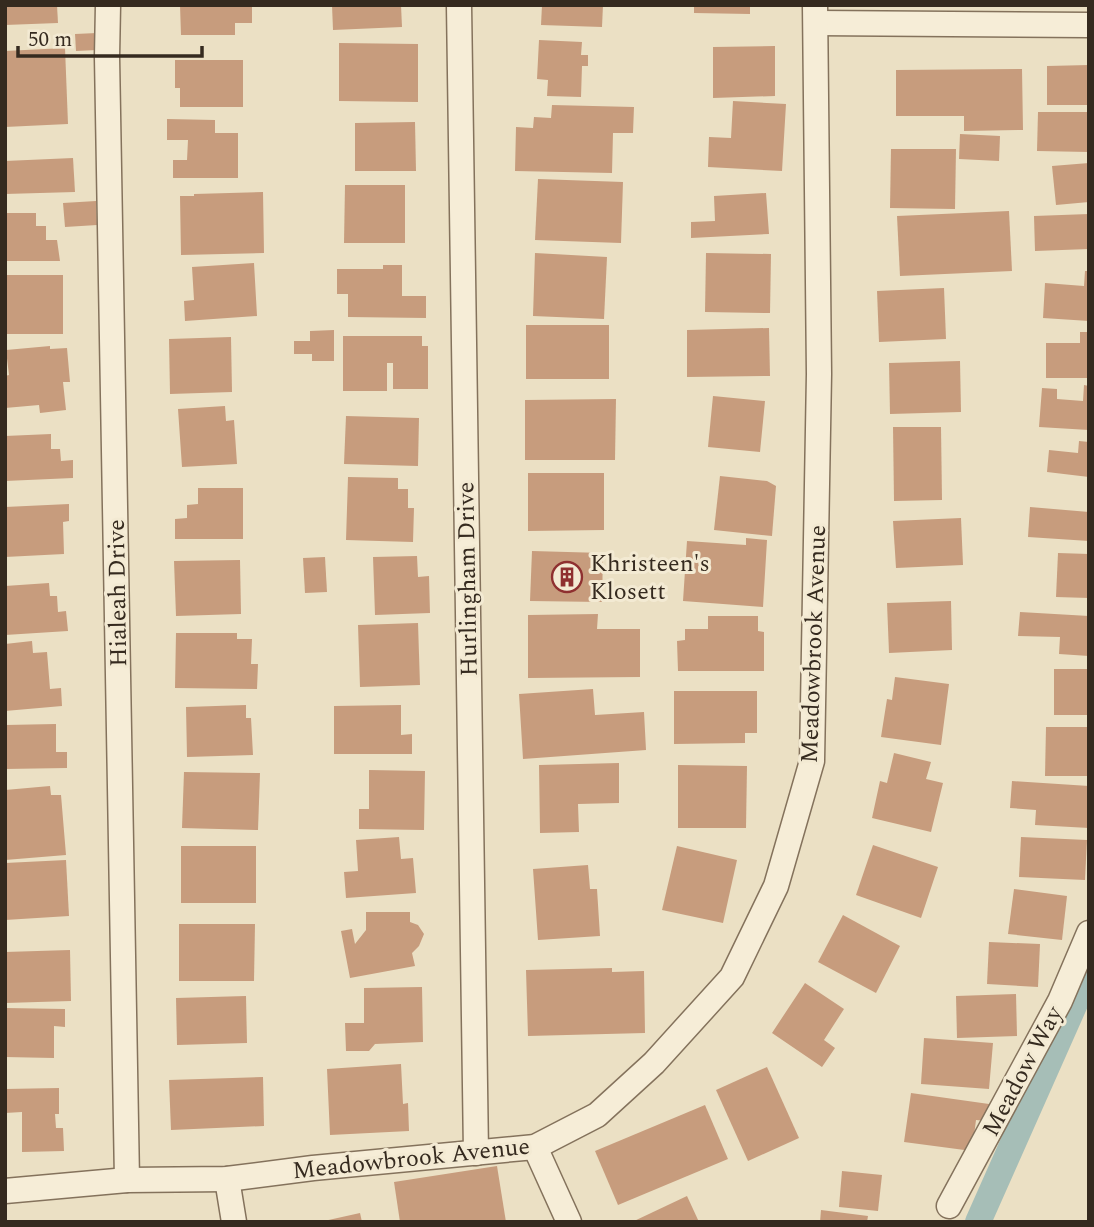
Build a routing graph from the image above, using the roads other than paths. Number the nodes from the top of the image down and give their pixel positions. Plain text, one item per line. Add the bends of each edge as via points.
1 (108, 5) edge
2 (459, 5) edge
3 (816, 14) edge
4 (1089, 25) edge
5 (1089, 933) edge
6 (536, 1147) junction
7 (476, 1153) junction
8 (227, 1179) junction
9 (127, 1180) junction
10 (5, 1191) edge
11 (949, 1206) dead end
12 (234, 1222) edge
13 (569, 1222) edge

1 - 9 street, Hialeah Drive
2 - 7 street, Hurlingham Drive
3 - 4 street
3 - 6 street, Meadowbrook Avenue via 819,374 813,761 776,886 732,977 654,1063 597,1115
5 - 11 street, Meadow Way via 1060,1001
6 - 7 street, Meadowbrook Avenue
6 - 13 street
7 - 8 street, Meadowbrook Avenue
8 - 9 street, Meadowbrook Avenue
8 - 12 street
9 - 10 street, Meadowbrook Avenue

